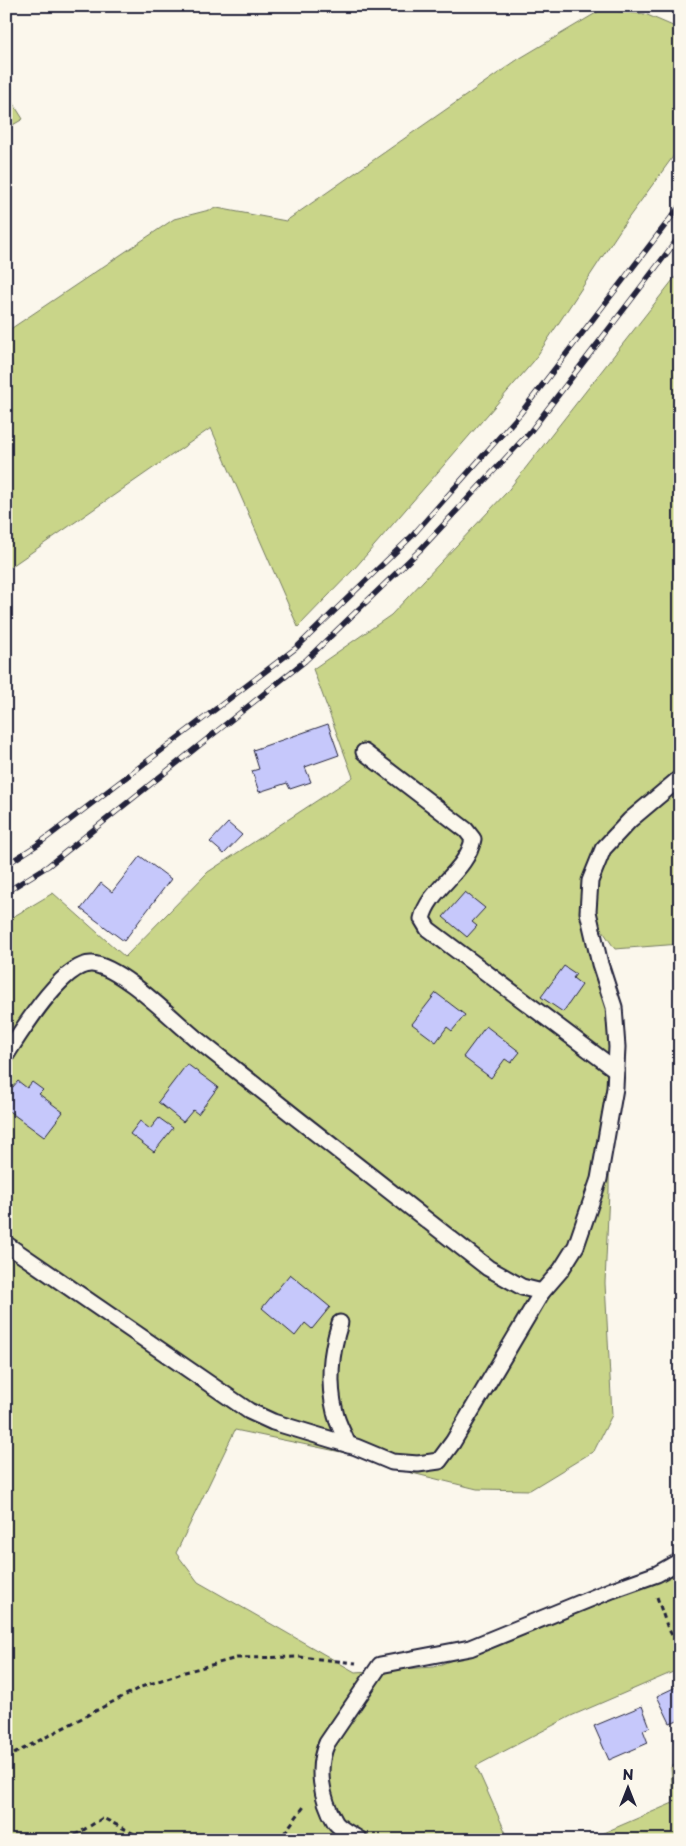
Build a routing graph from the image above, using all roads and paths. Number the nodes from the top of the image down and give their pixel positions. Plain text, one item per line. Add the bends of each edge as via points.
1 (364, 752) dead end
2 (680, 778) edge
3 (6, 1055) edge
4 (616, 1070) junction
5 (6, 1244) edge
6 (542, 1292) junction
7 (340, 1323) dead end
8 (348, 1445) junction
9 (680, 1561) edge
10 (657, 1574) junction
11 (680, 1650) edge
12 (380, 1665) junction
13 (6, 1758) edge
14 (321, 1784) junction
15 (67, 1840) edge
16 (146, 1840) edge
17 (279, 1840) edge
18 (360, 1840) edge

1 - 4 lane via 466,830 473,839 463,862 425,907 422,919 428,929
2 - 4 lane via 630,820 603,849 590,881 588,912 614,1008
3 - 6 lane via 42,1003 73,969 92,964 109,970 135,986 203,1044 488,1268 522,1287
4 - 6 lane via 599,1179 576,1246
5 - 8 lane via 249,1411 273,1422
6 - 8 lane via 439,1461 418,1464 392,1462
7 - 8 lane via 332,1346 332,1379 335,1412
9 - 10 lane
10 - 11 path via 657,1601
10 - 12 lane via 470,1648
12 - 13 path via 300,1657 237,1658 141,1687
12 - 14 lane via 327,1743 321,1756
14 - 17 path
14 - 18 lane via 335,1823
15 - 16 path via 103,1818

